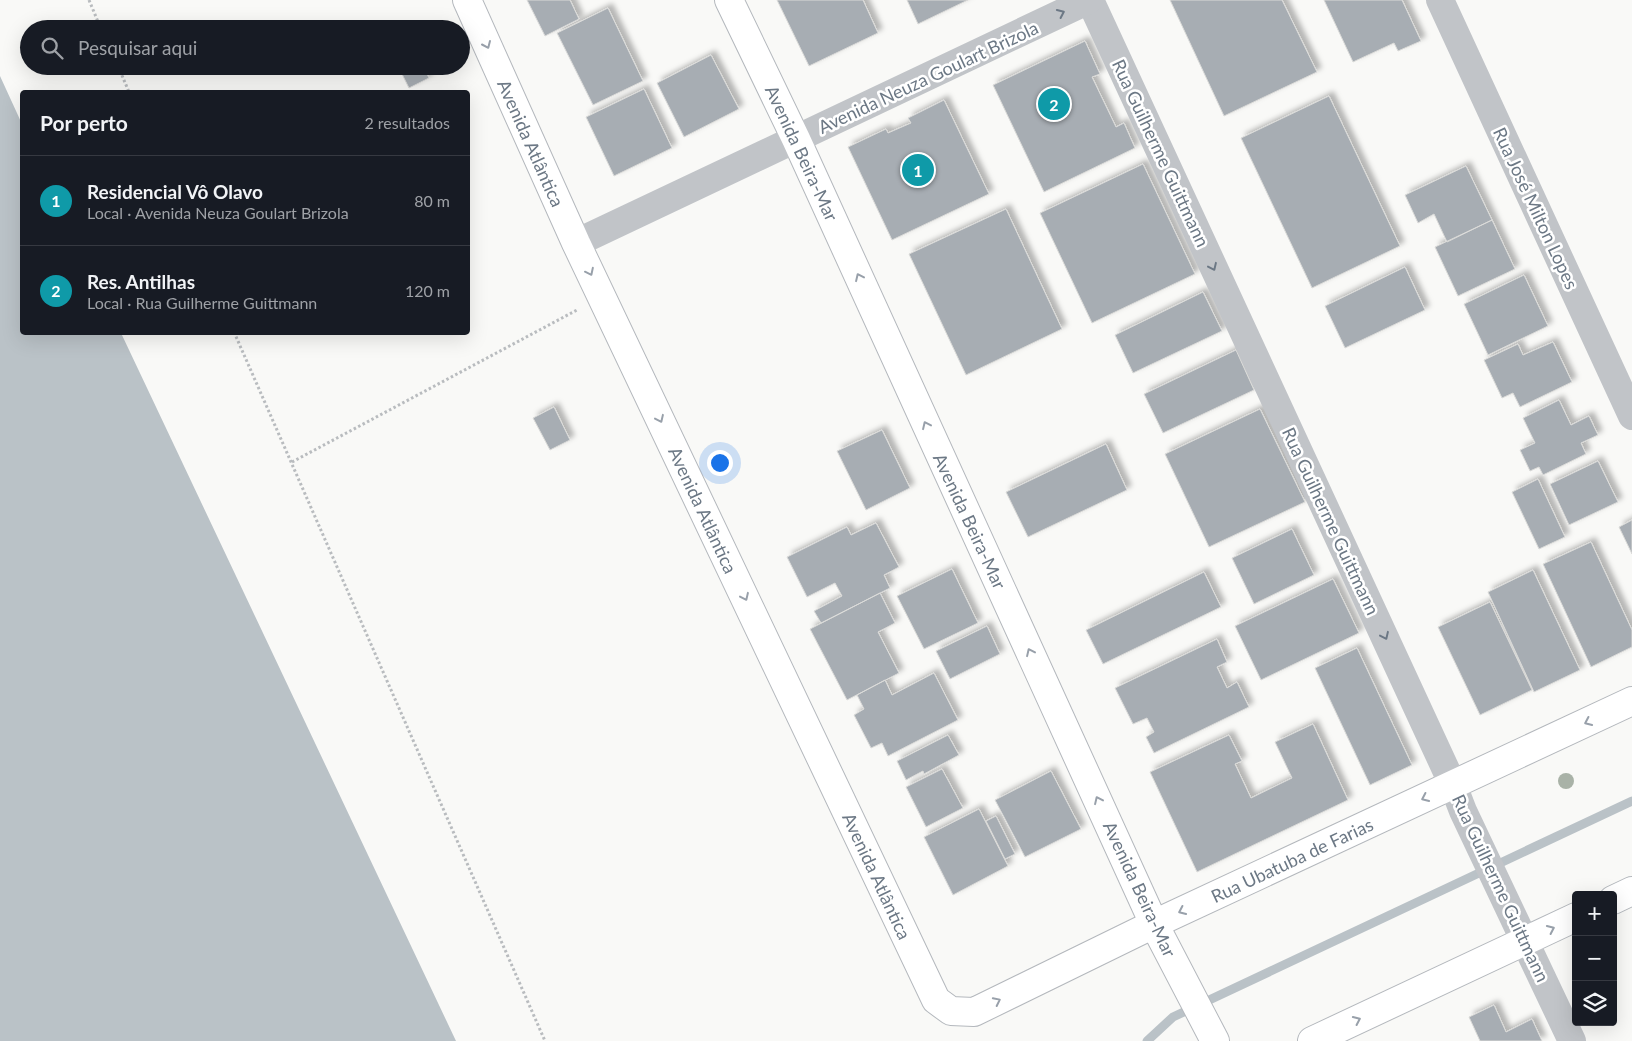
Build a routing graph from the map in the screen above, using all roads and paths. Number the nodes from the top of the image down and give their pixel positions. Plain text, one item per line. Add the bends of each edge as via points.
1 (88, 0) edge
2 (468, 0) edge
3 (729, 0) edge
4 (1090, 0) edge
5 (1440, 0) edge
6 (97, 20) edge
7 (122, 75) edge
8 (128, 90) edge
9 (796, 139) junction
10 (576, 243) junction
11 (602, 297) junction
12 (235, 335) edge
13 (1632, 416) edge
14 (292, 462) junction
15 (1632, 701) edge
16 (1453, 785) junction
17 (1632, 891) edge
18 (1617, 898) edge
19 (1572, 919) edge
20 (1154, 924) junction
21 (1524, 942) junction
22 (951, 1011) joint
23 (546, 1041) edge
24 (1215, 1041) edge
25 (1312, 1041) edge
26 (1572, 1041) edge

1 - 6 path
2 -> 10 main road, Avenida Atlântica
3 - 9 main road, Avenida Beira-Mar
9 -> 4 street, Avenida Neuza Goulart Brizola
4 -> 16 street, Rua Guilherme Guittmann
5 - 13 street, Rua José Milton Lopes
7 - 8 path
9 - 10 street, Avenida Neuza Goulart Brizola
20 -> 9 main road, Avenida Beira-Mar
10 -> 11 main road, Avenida Atlântica
11 - 14 path
11 -> 22 main road, Avenida Atlântica via 936,1000
12 - 14 path
14 - 23 path
15 -> 16 main road, Rua Ubatuba de Farias
16 -> 20 main road, Rua Ubatuba de Farias
16 - 21 street, Rua Guilherme Guittmann
17 - 18 main road
21 -> 19 main road
22 -> 20 main road, Rua Ubatuba de Farias via 974,1012
20 - 24 main road, Avenida Beira-Mar
25 -> 21 main road
21 - 26 street, Rua Guilherme Guittmann

